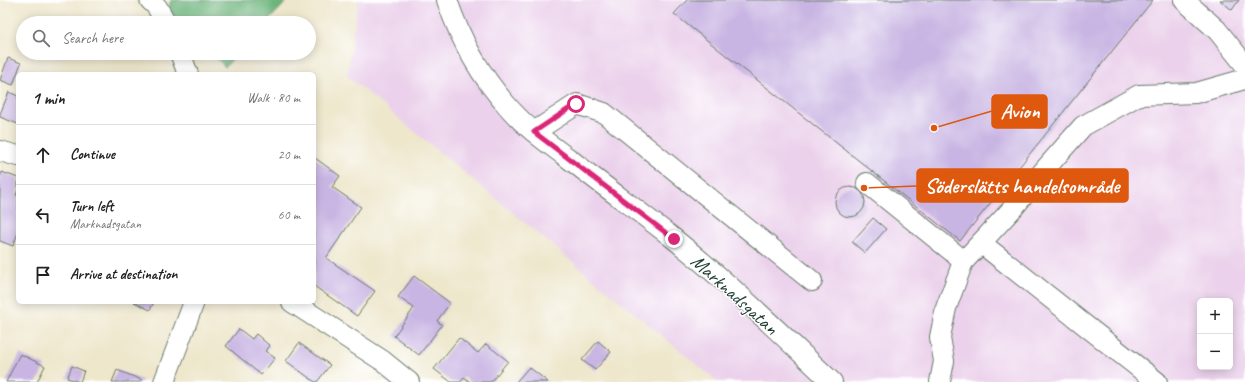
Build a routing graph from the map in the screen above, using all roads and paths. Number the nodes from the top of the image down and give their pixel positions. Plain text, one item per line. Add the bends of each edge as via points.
1 (150, 0) edge
2 (447, 0) edge
3 (1184, 0) edge
4 (162, 16) edge
5 (183, 60) edge
6 (1245, 65) edge
7 (187, 72) edge
8 (1245, 79) edge
9 (534, 132) junction
10 (0, 151) edge
11 (16, 155) edge
12 (867, 183) dead end
13 (981, 243) junction
14 (963, 262) junction
15 (812, 281) dead end
16 (193, 304) edge
17 (295, 304) edge
18 (164, 382) edge
19 (409, 382) edge
20 (832, 382) edge
21 (940, 382) edge
22 (1157, 382) edge

1 - 4 street
2 - 9 street, Marknadsgatan via 471,55 509,109
3 - 6 street via 1217,30
5 - 7 street
8 - 13 street via 1196,93 1139,95 1083,126
9 - 15 street via 576,104 604,113
9 - 20 street, Marknadsgatan via 674,239
10 - 11 street
12 - 14 street
13 - 14 street
13 - 22 street
14 - 21 street via 946,308 940,337 944,361
16 - 18 street
17 - 19 street via 383,361

